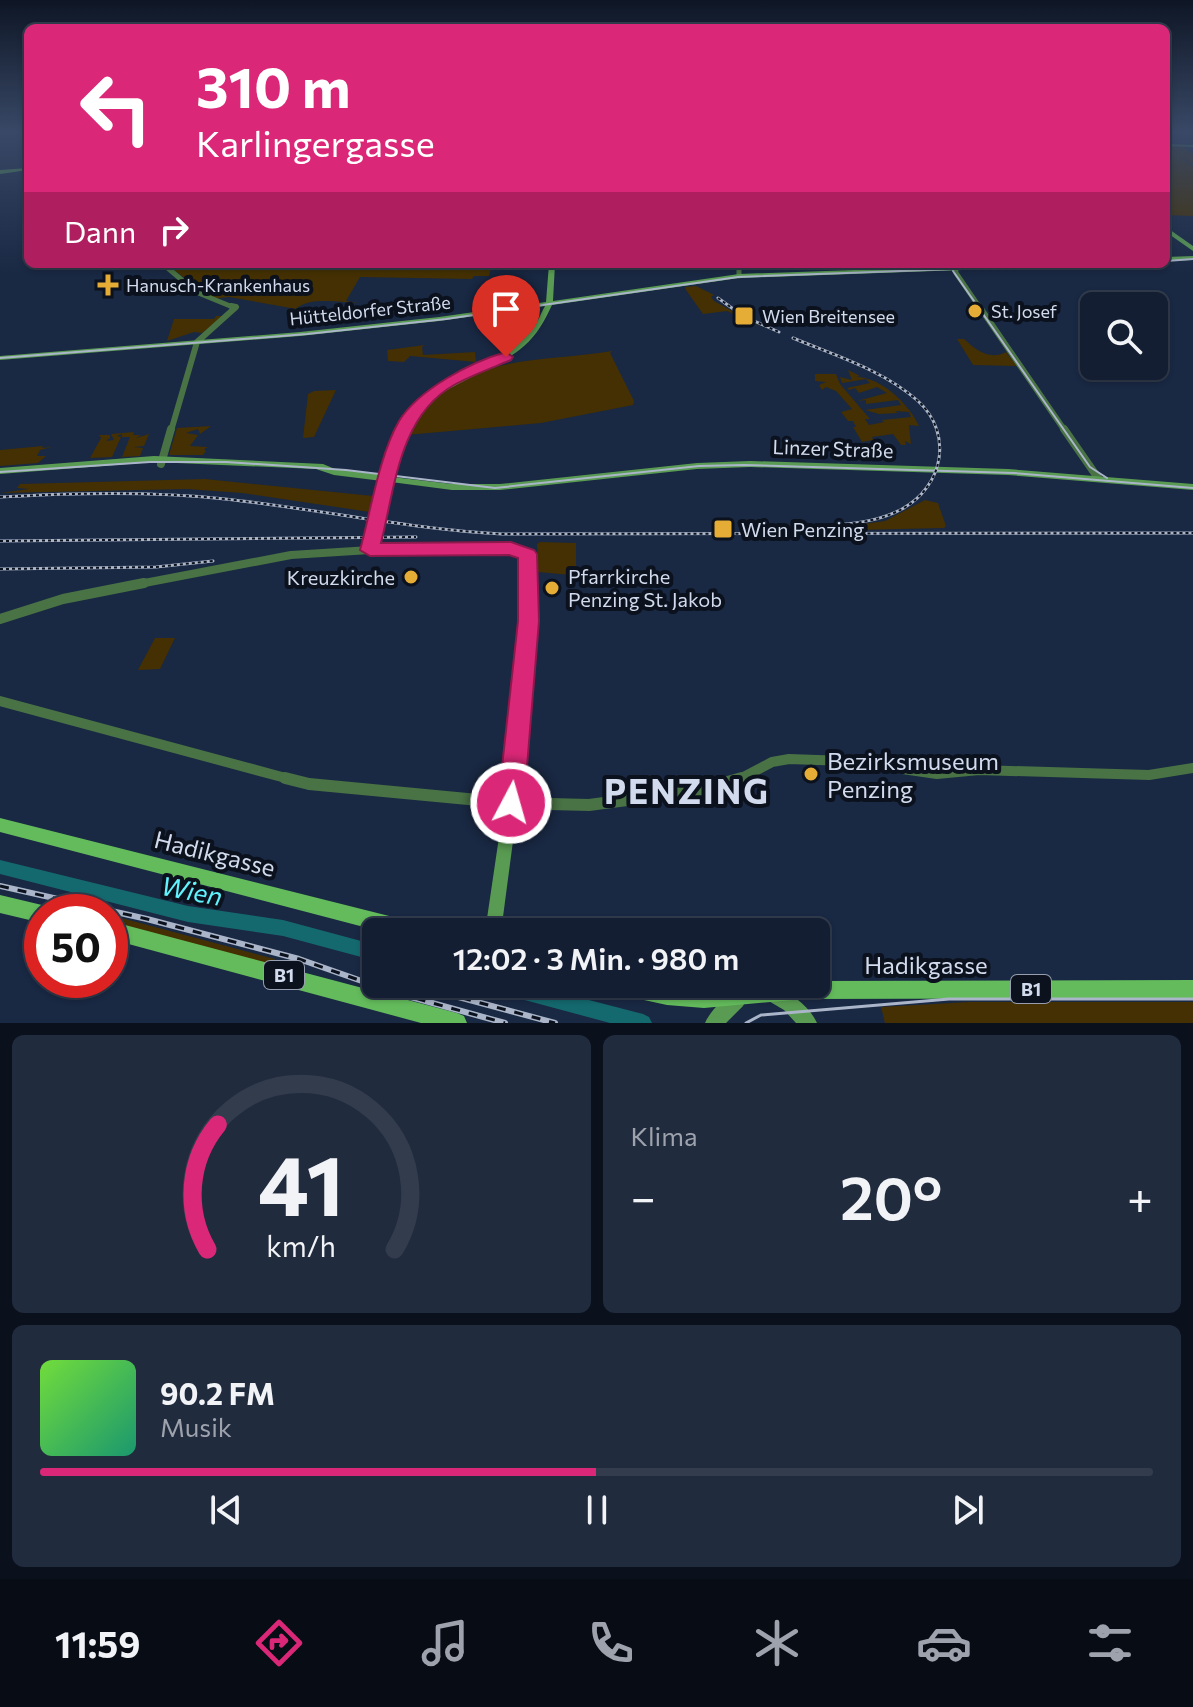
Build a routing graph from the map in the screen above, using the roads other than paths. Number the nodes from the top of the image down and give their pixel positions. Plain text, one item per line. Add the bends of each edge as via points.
1 (1170, 232) edge
2 (1193, 249) edge
3 (1193, 259) edge
4 (1170, 260) edge
5 (167, 268) edge
6 (552, 268) edge
7 (739, 268) edge
8 (912, 268) edge
9 (956, 268) edge
10 (739, 276) junction
11 (549, 304) junction
12 (197, 342) junction
13 (0, 358) edge
14 (162, 461) junction
15 (0, 471) edge
16 (389, 476) junction
17 (1098, 478) junction
18 (1193, 487) edge
19 (371, 547) junction
20 (0, 619) edge
21 (0, 701) edge
22 (1193, 768) edge
23 (511, 803) junction
24 (0, 825) edge
25 (0, 904) edge
26 (24, 910) edge
27 (362, 918) edge
28 (495, 918) edge
29 (128, 935) edge
30 (1193, 989) edge
31 (830, 990) edge
32 (749, 998) edge
33 (774, 998) edge
34 (457, 1023) edge
35 (714, 1023) edge
36 (808, 1023) edge

1 - 2 main road
3 - 4 main road
5 - 12 street via 191,290 236,307
6 - 11 main road
7 - 10 street
8 - 10 main road, Hütteldorfer Straße
9 - 17 street
10 - 11 main road, Hütteldorfer Straße
11 - 12 main road, Hütteldorfer Straße
11 - 16 main road via 535,331 506,357 451,381 419,407 400,434
12 - 13 main road, Hütteldorfer Straße
12 - 14 street
14 - 15 main road, Linzer Straße
14 - 16 main road, Linzer Straße via 318,467
16 - 17 main road, Linzer Straße via 452,487 521,485 723,464
16 - 19 main road, bridge
17 - 18 main road, Linzer Straße
19 - 20 street via 291,555 79,596
19 - 23 main road via 521,549 528,554 528,621
21 - 23 street via 309,784
22 - 23 street via 1133,775 923,773 847,761 789,759 695,791 589,805
23 - 28 main road
24 - 27 main road, Hadikgasse
25 - 26 main road
29 - 34 main road, B1
30 - 31 main road, Hadikgasse / B1
32 - 35 main road via 727,1007
33 - 36 main road via 790,1004

